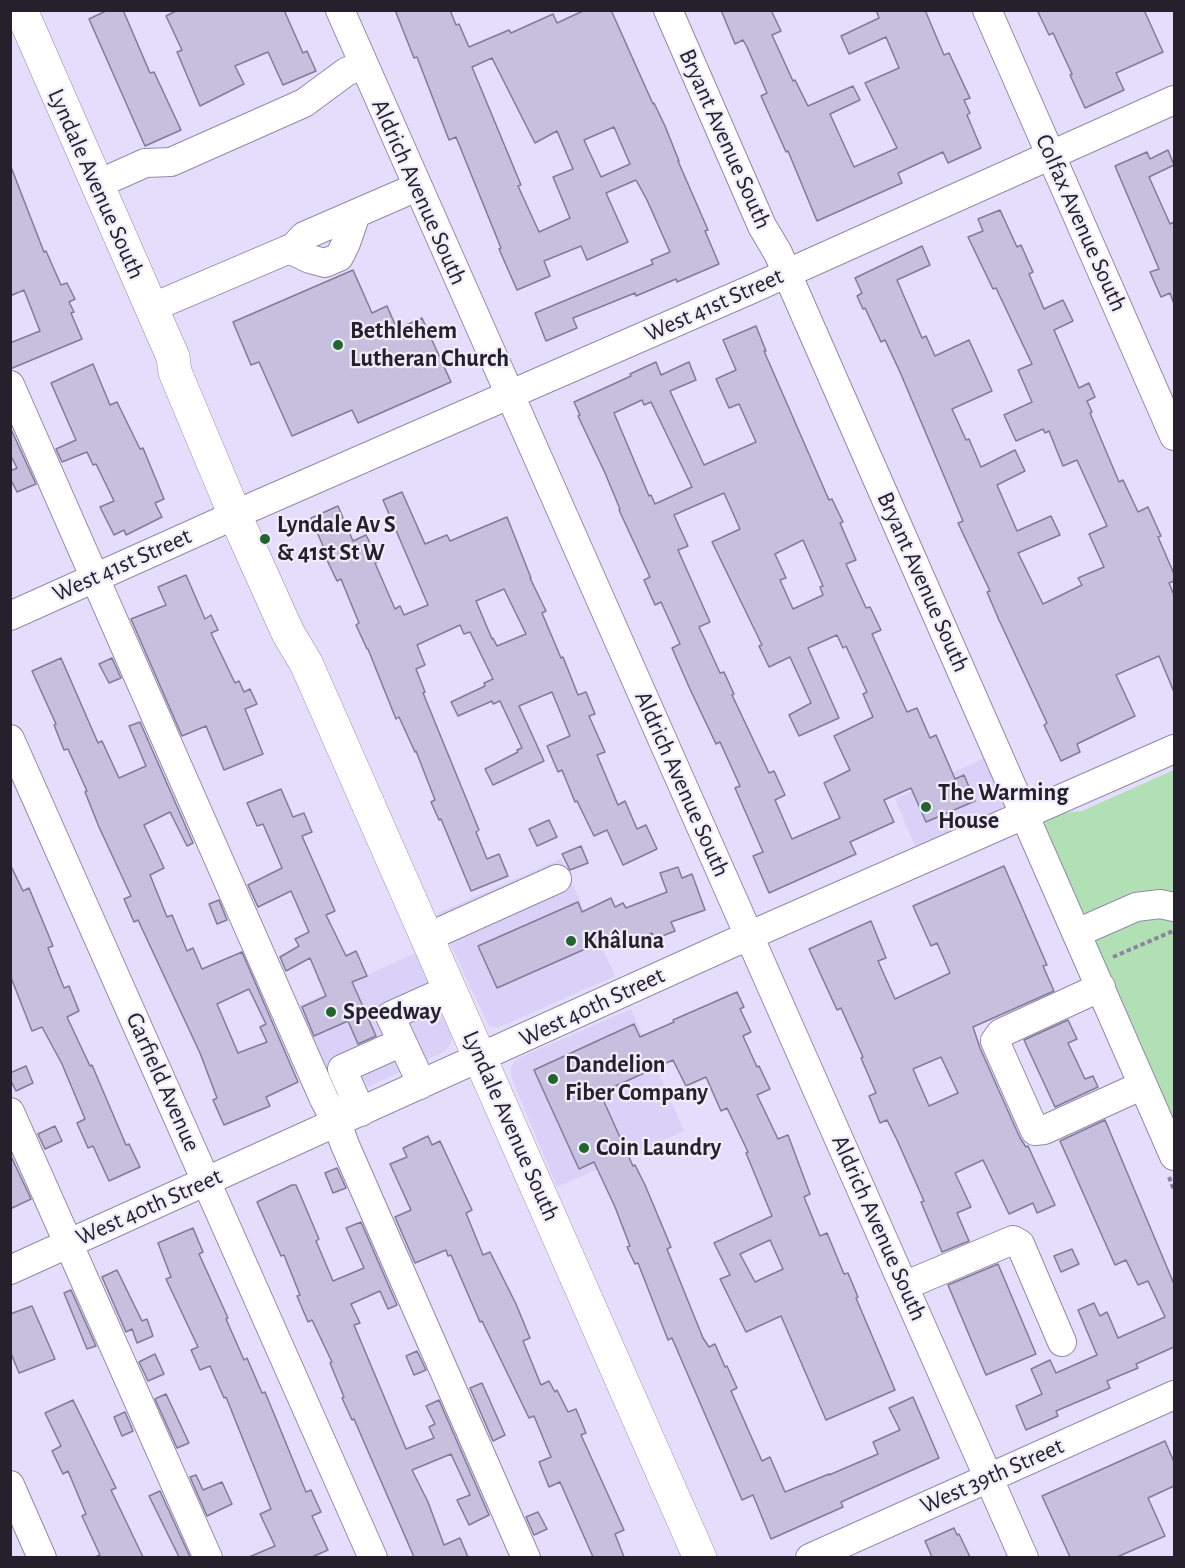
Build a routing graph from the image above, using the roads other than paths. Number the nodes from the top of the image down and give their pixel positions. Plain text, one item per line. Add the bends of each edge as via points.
1 (21, 10) edge
2 (340, 10) edge
3 (668, 10) edge
4 (987, 10) edge
5 (363, 64) junction
6 (1174, 99) edge
7 (1050, 154) junction
8 (96, 185) junction
9 (417, 187) junction
10 (787, 273) junction
11 (151, 308) junction
12 (10, 385) edge
13 (509, 394) junction
14 (1174, 436) edge
15 (243, 511) junction
16 (95, 578) junction
17 (10, 616) edge
18 (10, 739) edge
19 (1174, 749) edge
20 (1026, 814) junction
21 (557, 879) dead end
22 (1174, 907) edge
23 (1077, 933) junction
24 (750, 936) junction
25 (428, 937) junction
26 (1101, 987) junction
27 (450, 989) junction
28 (402, 1042) junction
29 (481, 1058) junction
30 (420, 1085) junction
31 (1143, 1085) junction
32 (10, 1112) edge
33 (349, 1117) junction
34 (1174, 1156) edge
35 (207, 1181) junction
36 (69, 1243) junction
37 (10, 1270) edge
38 (904, 1286) junction
39 (1062, 1342) dead end
40 (1174, 1395) edge
41 (989, 1478) junction
42 (10, 1485) edge
43 (42, 1557) edge
44 (208, 1557) edge
45 (373, 1557) edge
46 (526, 1557) edge
47 (700, 1557) edge
48 (810, 1557) edge
49 (1024, 1557) edge

1 - 8 main road, Lyndale Avenue South
2 - 5 street, Aldrich Avenue South
3 - 10 street, Bryant Avenue South via 762,226
4 - 7 street, Colfax Avenue South
5 - 8 street via 293,108 171,162 145,163
5 - 9 street, Aldrich Avenue South
6 - 7 street, West 41st Street
7 - 10 street, West 41st Street
7 - 14 street, Colfax Avenue South
8 - 11 main road, Lyndale Avenue South
9 - 11 street via 304,236 289,249
9 - 13 street, Aldrich Avenue South
10 - 13 street, West 41st Street
10 - 20 street, Bryant Avenue South
11 - 15 main road, Lyndale Avenue South via 173,357 175,372
12 - 16 street
13 - 15 street, West 41st Street
13 - 24 street, Aldrich Avenue South
15 - 16 street, West 41st Street
15 - 25 main road, Lyndale Avenue South via 288,633 306,663
16 - 17 street, West 41st Street
16 - 33 street via 315,1077
18 - 35 street, Garfield Avenue
19 - 20 street, West 40th Street
20 - 23 street, Bryant Avenue South
20 - 24 street, West 40th Street
21 - 25 street
22 - 23 street via 1136,907
23 - 26 street, Bryant Avenue South
24 - 29 street, West 40th Street
24 - 38 street, Aldrich Avenue South
25 - 27 main road, Lyndale Avenue South
26 - 31 street, Bryant Avenue South
26 - 31 street via 1001,1033 994,1041 1035,1131
27 - 28 street via 390,1016
27 - 29 main road, Lyndale Avenue South
28 - 30 street
28 - 33 street via 342,1069
29 - 30 street, West 40th Street
29 - 47 main road, Lyndale Avenue South
30 - 33 street, West 40th Street
31 - 34 street, Bryant Avenue South
32 - 36 street
33 - 35 street, West 40th Street
33 - 46 street via 354,1167
35 - 36 street, West 40th Street
35 - 45 street, Garfield Avenue
36 - 37 street, West 40th Street
36 - 44 street
38 - 39 street via 1012,1240 1020,1244
38 - 41 street, Aldrich Avenue South
40 - 41 street, West 39th Street
41 - 48 street, West 39th Street
41 - 49 street, Aldrich Avenue South
42 - 43 street

